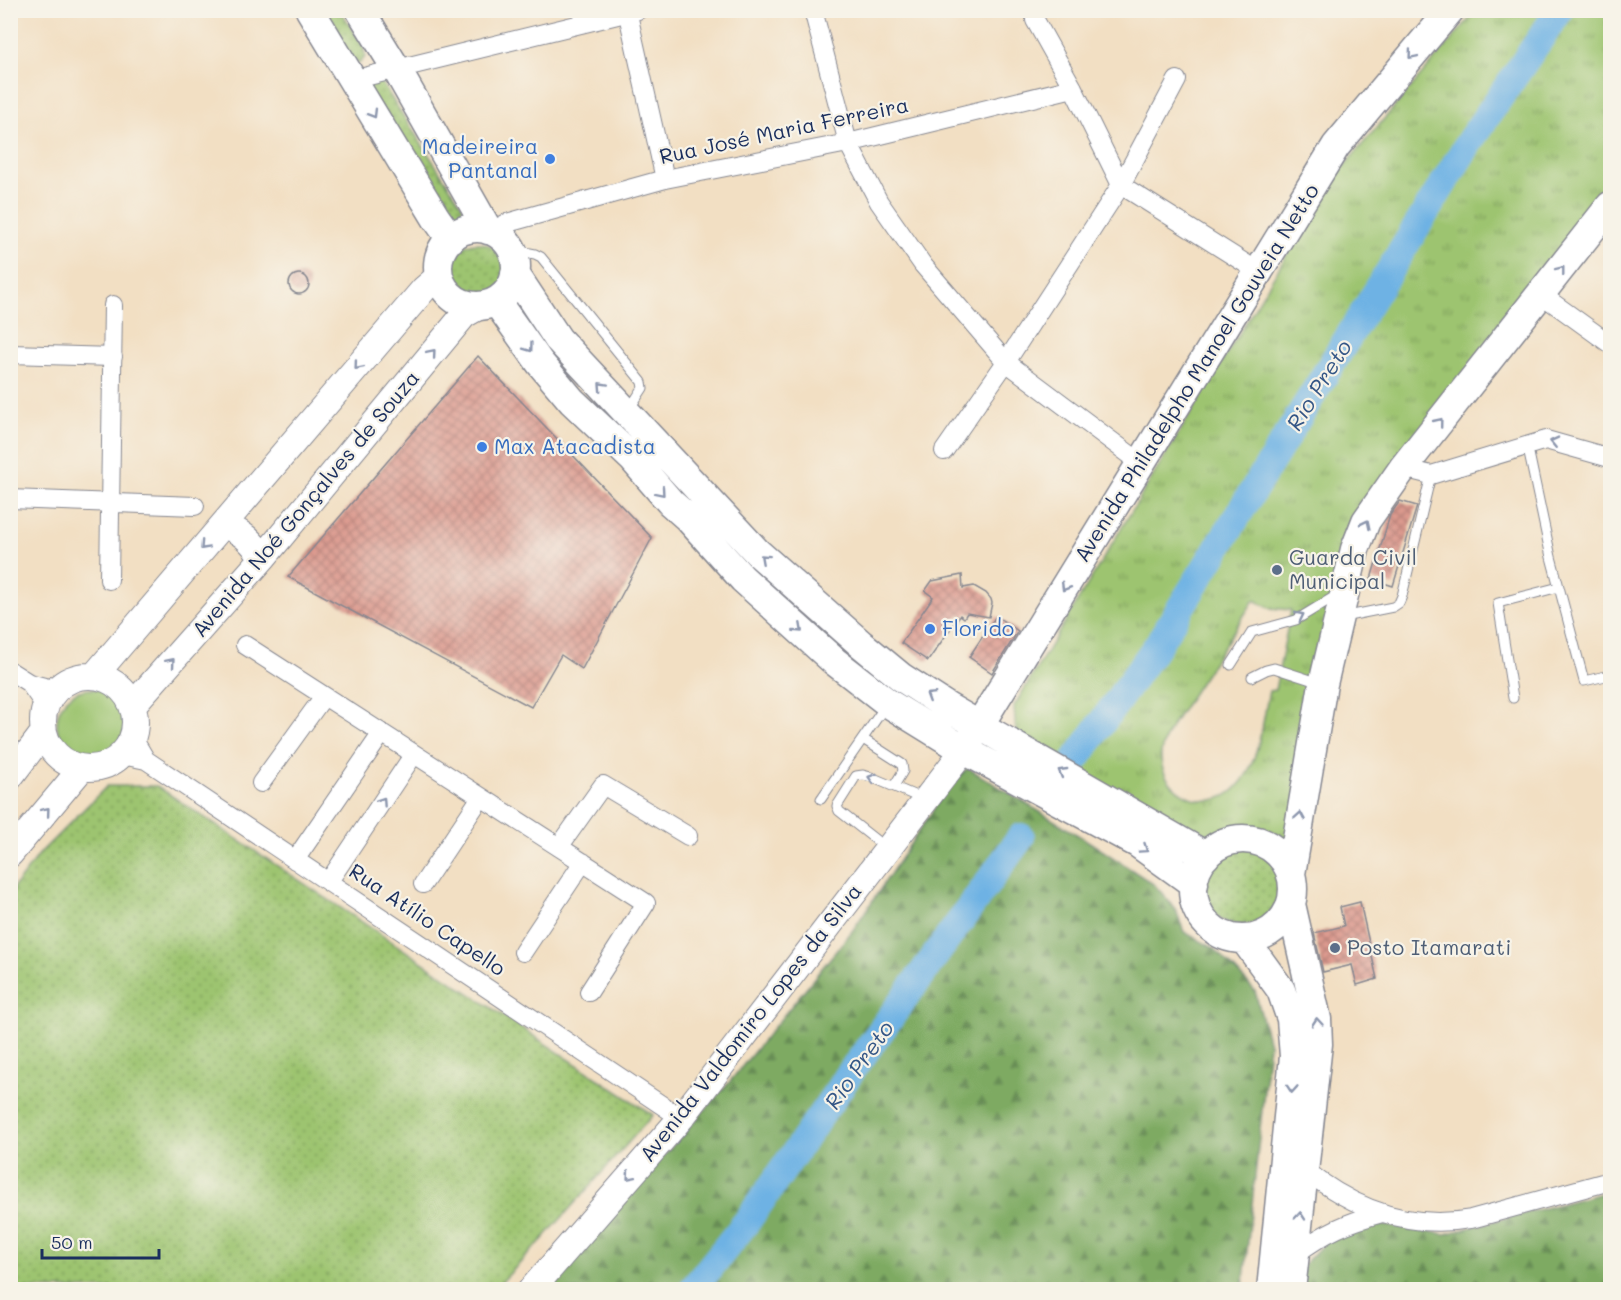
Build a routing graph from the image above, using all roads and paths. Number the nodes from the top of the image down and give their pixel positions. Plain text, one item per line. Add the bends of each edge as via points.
1 (310, 10) edge
2 (360, 10) edge
3 (813, 10) edge
4 (1450, 10) edge
5 (631, 11) edge
6 (1035, 20) dead end
7 (397, 70) junction
8 (352, 80) junction
9 (1176, 80) dead end
10 (1073, 88) junction
11 (848, 143) junction
12 (665, 179) junction
13 (1121, 186) junction
14 (1611, 206) edge
15 (451, 239) junction
16 (502, 241) junction
17 (1259, 272) junction
18 (439, 276) junction
19 (1542, 295) junction
20 (489, 303) junction
21 (113, 305) dead end
22 (1611, 344) edge
23 (10, 354) edge
24 (113, 357) junction
25 (1006, 362) junction
26 (627, 413) junction
27 (1527, 444) junction
28 (944, 451) dead end
29 (1611, 458) edge
30 (633, 459) junction
31 (1141, 463) junction
32 (1402, 468) junction
33 (680, 469) junction
34 (1431, 475) junction
35 (10, 499) edge
36 (110, 503) junction
37 (195, 506) dead end
38 (688, 518) junction
39 (224, 525) junction
40 (743, 537) junction
41 (263, 558) junction
42 (109, 580) dead end
43 (1559, 587) junction
44 (1344, 591) junction
45 (1338, 618) junction
46 (852, 636) junction
47 (245, 645) dead end
48 (834, 660) junction
49 (1231, 665) dead end
50 (10, 671) edge
51 (1611, 675) edge
52 (94, 676) junction
53 (1252, 677) dead end
54 (1323, 684) junction
55 (324, 696) junction
56 (1513, 698) dead end
57 (888, 703) junction
58 (132, 706) junction
59 (48, 710) junction
60 (980, 727) junction
61 (382, 734) junction
62 (863, 739) junction
63 (964, 750) junction
64 (134, 751) junction
65 (414, 754) junction
66 (82, 768) junction
67 (10, 777) edge
68 (261, 783) dead end
69 (894, 786) junction
70 (481, 797) junction
71 (821, 799) dead end
72 (926, 800) junction
73 (688, 836) dead end
74 (559, 847) junction
75 (888, 849) junction
76 (10, 854) edge
77 (1206, 856) junction
78 (296, 860) junction
79 (583, 862) junction
80 (1291, 874) junction
81 (329, 881) junction
82 (423, 884) dead end
83 (1194, 884) junction
84 (1291, 903) junction
85 (1244, 939) junction
86 (523, 952) dead end
87 (589, 992) dead end
88 (681, 1118) junction
89 (1304, 1169) junction
90 (1611, 1181) edge
91 (1382, 1213) junction
92 (1285, 1276) edge
93 (531, 1290) edge

1 - 8 main road
2 - 7 main road
3 - 11 street
4 -> 17 main road, Avenida Philadelpho Manoel Gouveia Netto via 1336,146
5 - 7 street
5 - 12 street
6 - 10 street
7 - 8 street
7 - 16 main road
8 -> 15 main road
9 - 13 street
10 - 11 street, Rua José Maria Ferreira
10 - 13 street
11 - 12 street, Rua José Maria Ferreira
11 - 25 street via 879,202 924,265
12 - 16 street, Rua José Maria Ferreira
13 - 17 street
13 - 25 street
19 -> 14 main road
15 - 16 main road via 470,229
15 - 18 main road via 441,253
16 - 20 main road via 508,291
26 -> 16 main road via 558,339
16 - 26 lane via 541,257 642,382 643,388
17 - 31 main road, Avenida Philadelpho Manoel Gouveia Netto
18 - 20 main road via 453,297 468,305
18 -> 39 main road
19 - 22 street
32 -> 19 main road
20 -> 30 main road via 572,401
41 -> 20 main road, Avenida Noé Gonçalves de Souza via 464,315
21 - 24 street
23 - 24 street
24 - 36 street
25 - 28 street
25 - 31 street
26 - 33 main road
29 -> 27 street via 1546,440
27 - 34 street
27 - 43 lane
30 - 33 main road via 650,454
30 -> 38 main road
31 -> 60 main road, Avenida Philadelpho Manoel Gouveia Netto
32 - 34 street
44 -> 32 main road via 1366,522
33 - 40 main road
34 - 45 lane via 1399,603
35 - 36 street
36 - 37 street
36 - 42 street
38 - 40 main road via 717,533
38 -> 48 main road via 743,579
39 - 41 main road via 241,532
39 -> 52 main road
46 -> 40 main road
58 -> 41 main road, Avenida Noé Gonçalves de Souza
43 - 51 lane via 1584,681
43 - 56 lane via 1498,603
44 - 45 main road
49 -> 44 lane via 1252,632 1296,620
45 - 54 main road
46 - 48 main road
60 -> 46 main road via 920,690
47 - 55 street
48 - 57 main road
50 - 59 street via 28,682
52 - 58 main road via 124,691
52 - 59 main road via 67,682
53 - 54 lane via 1274,668
80 -> 54 main road
55 - 61 street
55 - 68 street
57 - 62 lane
57 - 63 main road
58 - 64 main road
59 - 66 main road via 51,749 64,762
59 - 67 main road
60 - 63 main road, Avenida Philadelpho Manoel Gouveia Netto
77 -> 60 main road
61 - 65 street
61 - 78 street
62 - 69 lane via 902,764 903,771
62 - 71 lane
63 - 72 main road, Avenida Valdomiro Lopes da Silva
63 -> 83 main road via 1137,843
64 - 66 main road via 110,764
64 - 78 street, Rua Atílio Capello
65 - 70 street
81 -> 65 street
76 -> 66 main road
69 - 72 lane
69 -> 75 lane via 856,776 837,806 839,812
70 - 74 street
70 - 82 street
72 - 75 main road, Avenida Valdomiro Lopes da Silva
73 - 74 street via 603,785
74 - 79 street
75 - 88 main road, Avenida Valdomiro Lopes da Silva
77 - 80 main road via 1222,843 1243,838 1263,843 1280,855
77 - 83 main road via 1197,869
78 - 81 street, Rua Atílio Capello
79 - 86 street
79 - 87 street via 646,903
80 - 84 main road
81 - 88 street, Rua Atílio Capello
83 - 85 main road via 1196,905 1207,923 1224,935
84 - 85 main road via 1281,922 1264,934
89 -> 84 main road via 1317,1019
85 -> 92 main road via 1281,990 1291,1019 1294,1056
88 -> 93 main road, Avenida Valdomiro Lopes da Silva
89 - 91 street via 1331,1190
92 -> 89 main road
90 - 91 street via 1448,1223 1420,1222
91 - 92 street via 1339,1226 1312,1242

